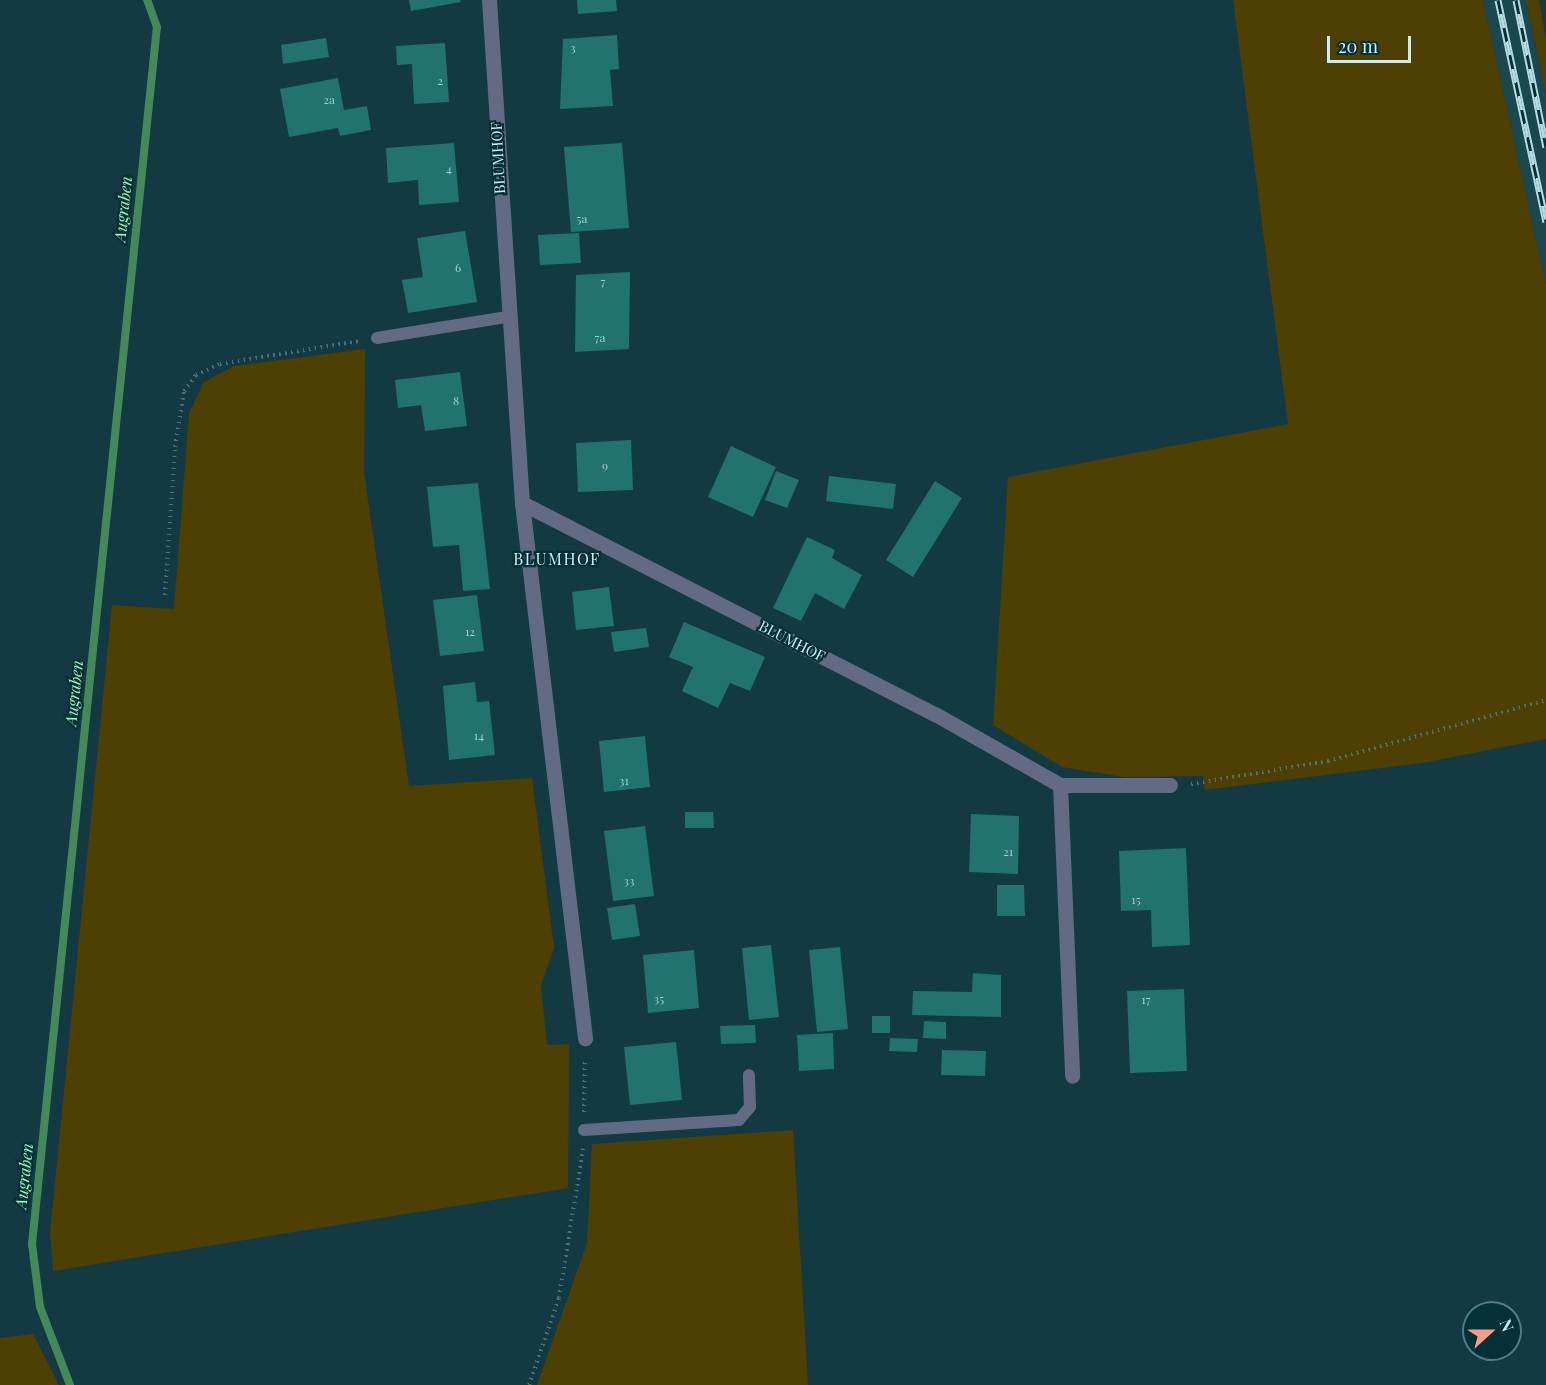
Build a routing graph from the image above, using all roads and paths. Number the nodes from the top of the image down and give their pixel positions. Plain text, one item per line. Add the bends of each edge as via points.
1 (489, 0) edge
2 (507, 317) junction
3 (376, 338) joint
4 (522, 503) junction
5 (165, 595) dead end
6 (1546, 700) edge
7 (1059, 785) junction
8 (1170, 785) joint
9 (585, 1038) joint
10 (749, 1075) dead end
11 (1072, 1076) dead end
12 (584, 1130) junction
13 (529, 1385) edge

1 - 2 street, BLUMHOF
2 - 3 lane
2 - 4 street, BLUMHOF
3 - 5 path via 220,364 196,375 183,392 175,447
4 - 7 street, BLUMHOF via 936,714
4 - 9 street, BLUMHOF
6 - 8 path via 1329,761
7 - 8 street, BLUMHOF
7 - 11 street
9 - 12 path
10 - 12 lane via 750,1107 739,1120
12 - 13 path via 574,1230 559,1298

